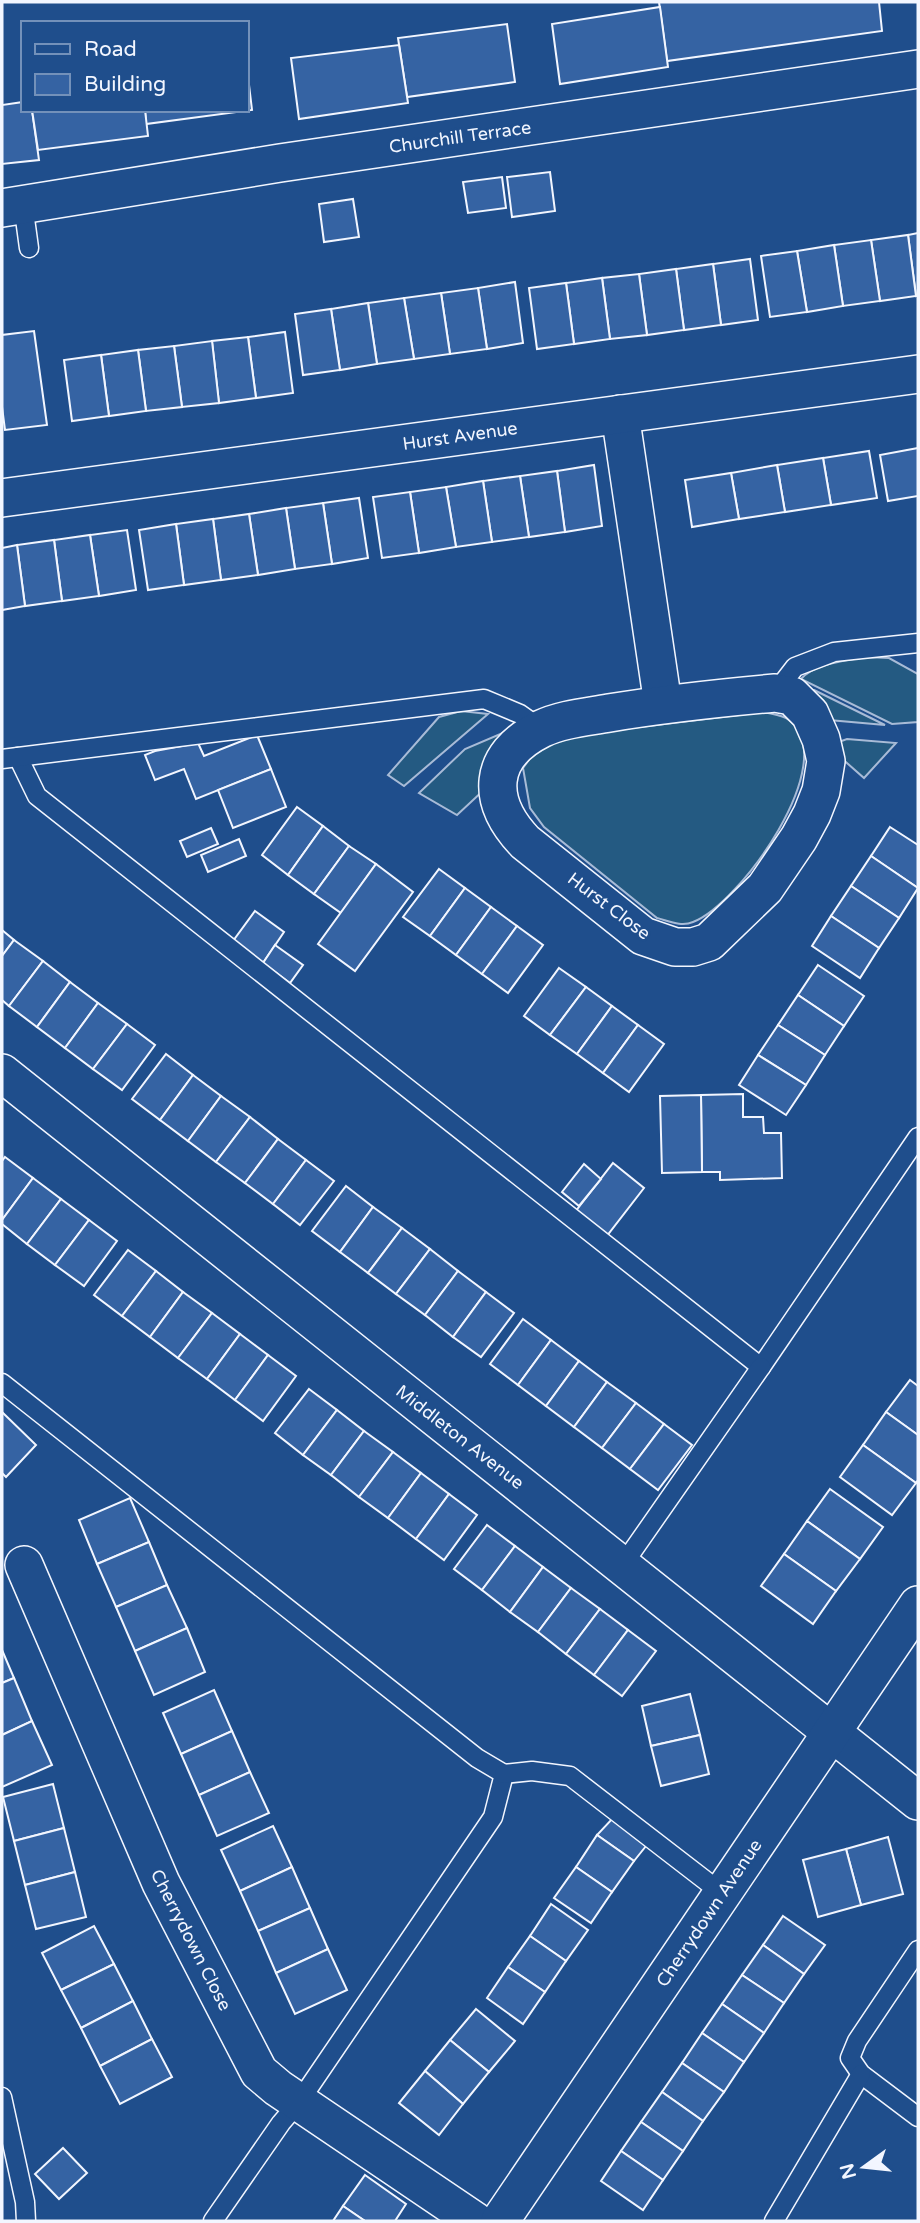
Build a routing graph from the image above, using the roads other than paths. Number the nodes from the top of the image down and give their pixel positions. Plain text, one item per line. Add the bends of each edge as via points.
1 (918, 69) edge
2 (12, 206) edge
3 (29, 248) dead end
4 (918, 373) edge
5 (620, 414) junction
6 (2, 498) edge
7 (918, 643) edge
8 (775, 693) junction
9 (663, 704) junction
10 (541, 729) junction
11 (10, 758) edge
12 (2, 1073) edge
13 (918, 1137) edge
14 (761, 1367) junction
15 (2, 1383) edge
16 (24, 1565) dead end
17 (622, 1566) junction
18 (918, 1605) edge
19 (831, 1731) junction
20 (504, 1774) junction
21 (918, 1801) edge
22 (723, 1894) junction
23 (918, 1950) edge
24 (861, 2074) junction
25 (2, 2097) edge
26 (299, 2102) junction
27 (918, 2117) edge
28 (517, 2215) edge
29 (26, 2221) edge
30 (214, 2221) edge
31 (475, 2221) edge
32 (774, 2221) edge

1 - 2 street, Churchill Terrace
2 - 3 lane
4 - 5 street, Hurst Avenue
5 - 6 street, Hurst Avenue
5 - 9 street
7 - 8 lane via 834,652 795,667
8 - 9 street, Hurst Close
8 - 10 street, Hurst Close via 792,696 810,714 826,761 821,790 799,838 765,888 709,942 693,947 675,947 643,936 509,826 496,787 502,763
9 - 10 street, Hurst Close
10 - 11 lane via 484,699
11 - 14 lane via 37,796
12 - 17 street, Middleton Avenue
13 - 14 lane
14 - 17 lane
15 - 20 lane via 477,1758
16 - 26 street, Cherrydown Close via 161,1884 259,2072
17 - 19 street, Middleton Avenue
18 - 19 street, Cherrydown Avenue
19 - 21 street, Middleton Avenue
19 - 22 street, Cherrydown Avenue
20 - 22 lane via 532,1771 570,1776
20 - 26 lane via 493,1817
22 - 28 street, Cherrydown Avenue
23 - 24 lane via 857,2041 850,2058
24 - 27 lane
24 - 32 lane
25 - 29 lane
26 - 30 lane
26 - 31 street, Cherrydown Close

